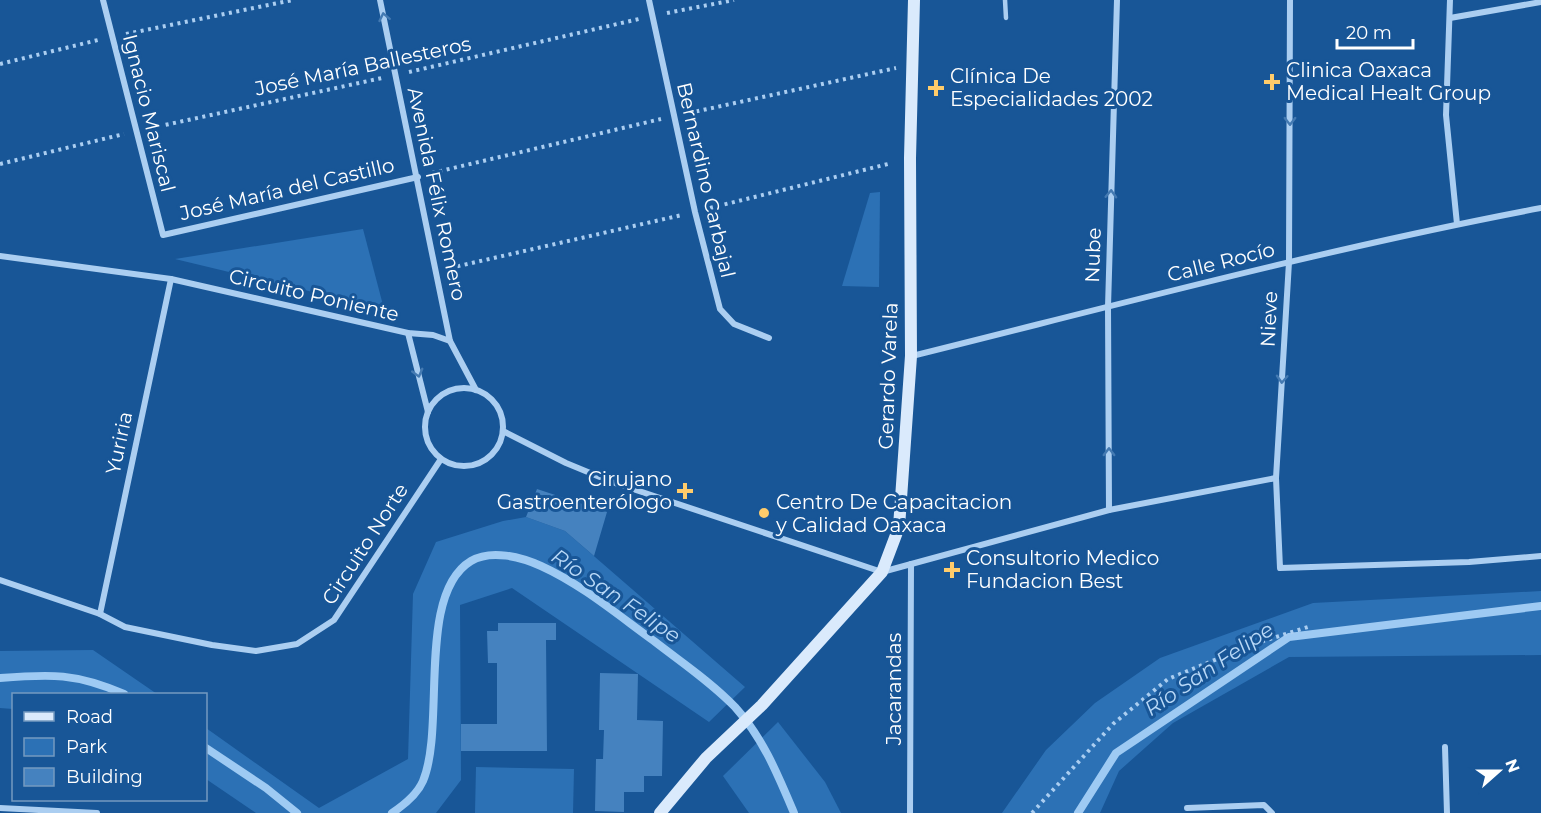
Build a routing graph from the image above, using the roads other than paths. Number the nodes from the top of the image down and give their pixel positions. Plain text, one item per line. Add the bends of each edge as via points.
1 (103, 0) edge
2 (380, 0) edge
3 (649, 0) edge
4 (914, 0) edge
5 (1005, 0) edge
6 (1117, 0) edge
7 (1290, 0) edge
8 (1450, 0) edge
9 (1541, 2) edge
10 (1006, 18) dead end
11 (1450, 18) junction
12 (418, 177) junction
13 (1541, 208) edge
14 (1457, 224) junction
15 (163, 235) joint
16 (0, 256) edge
17 (1289, 262) junction
18 (171, 279) junction
19 (1108, 307) junction
20 (408, 333) junction
21 (769, 338) dead end
22 (450, 340) junction
23 (911, 356) junction
24 (477, 390) junction
25 (428, 412) junction
26 (503, 431) junction
27 (441, 459) junction
28 (1276, 478) junction
29 (1109, 510) junction
30 (1541, 556) edge
31 (910, 564) junction
32 (882, 572) junction
33 (0, 580) edge
34 (100, 614) junction
35 (1445, 747) dead end
36 (0, 808) edge
37 (1187, 808) dead end
38 (47, 811) edge
39 (97, 813) edge
40 (660, 813) edge
41 (910, 813) edge
42 (1272, 813) edge
43 (1447, 813) edge

1 - 15 street, Ignacio Mariscal
12 -> 2 street, Avenida Félix Romero
3 - 21 street, Bernardino Carbajal via 694,212 720,309 734,324
4 - 23 main road, Gerardo Varela
5 - 10 lane
19 -> 6 street, Nube
7 -> 17 street, Nieve
8 - 11 street
9 - 11 street
11 - 14 street via 1446,114
12 - 15 street, José María del Castillo
12 - 22 street, Avenida Félix Romero
13 - 14 street, Calle Rocío
14 - 17 street, Calle Rocío
16 - 18 street, Circuito Poniente
17 - 19 street, Calle Rocío
17 -> 28 street, Nieve
18 - 20 street, Circuito Poniente
18 - 34 street, Yuriria
19 - 23 street, Calle Rocío
29 -> 19 street, Nube
20 - 22 street, Circuito Poniente
20 -> 25 street
22 - 24 street, Avenida Félix Romero
23 - 32 main road, Gerardo Varela via 899,527
24 - 25 street via 457,388 448,392
24 - 26 street via 493,400 501,414
25 - 27 street via 425,431 430,446
26 - 27 street via 498,447 480,463 456,466
26 - 32 street via 545,454 612,482
27 - 34 street, Circuito Norte via 334,620 297,644 256,651 212,645 125,627
28 - 29 street
28 - 30 street, Nieve via 1280,568
29 - 31 street
31 - 32 street
31 - 41 street, Jacarandas
32 - 40 main road, Gerardo Varela via 762,705 706,758
33 - 34 street, Circuito Norte
35 - 43 street
36 - 38 street
37 - 42 street via 1264,806
38 - 39 street

